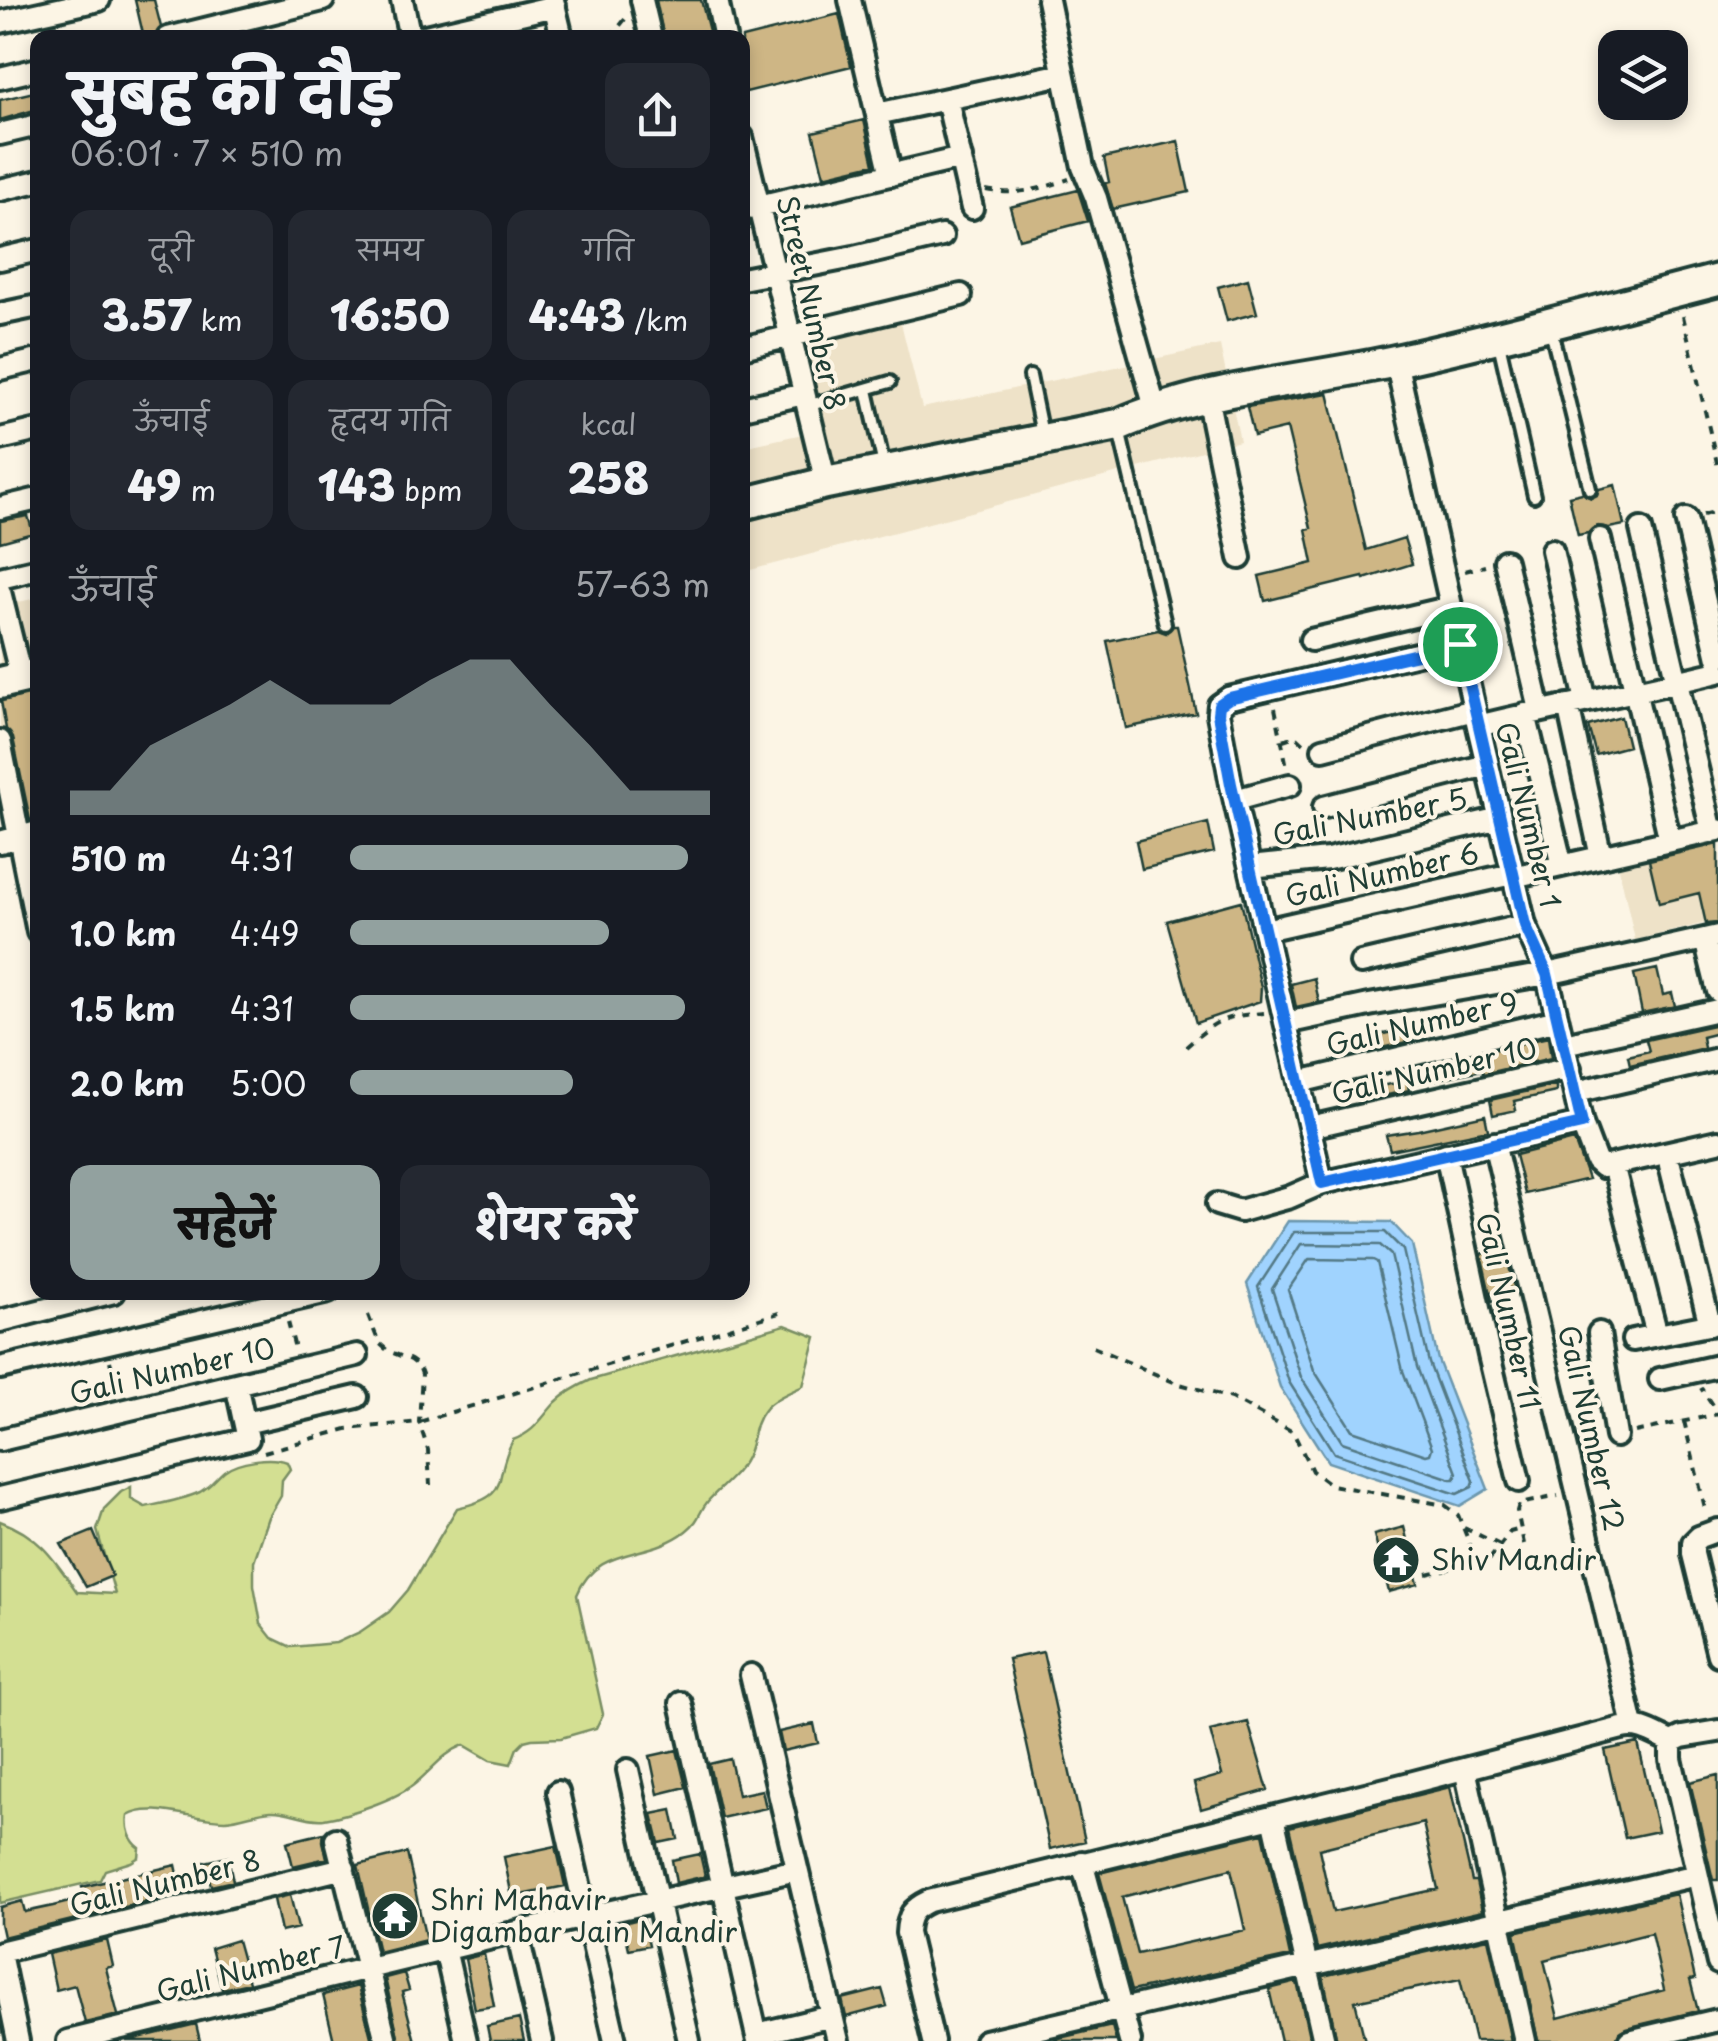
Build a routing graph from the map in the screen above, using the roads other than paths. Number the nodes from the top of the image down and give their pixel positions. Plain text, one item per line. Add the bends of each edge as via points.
1 (99, 0) edge
2 (322, 0) edge
3 (402, 0) edge
4 (642, 0) edge
5 (717, 0) edge
6 (850, 0) edge
7 (1048, 0) edge
8 (554, 3) edge
9 (0, 22) edge
10 (200, 30) edge
11 (411, 30) edge
12 (445, 30) edge
13 (560, 30) edge
14 (649, 30) edge
15 (724, 30) edge
16 (30, 71) edge
17 (1063, 74) junction
18 (0, 78) edge
19 (947, 99) junction
20 (877, 114) junction
21 (30, 128) edge
22 (0, 134) edge
23 (961, 158) junction
24 (891, 175) junction
25 (30, 184) edge
26 (0, 190) edge
27 (751, 208) edge
28 (972, 208) dead end
29 (942, 236) dead end
30 (30, 252) edge
31 (0, 259) edge
32 (776, 271) junction
33 (750, 277) edge
34 (1718, 280) edge
35 (961, 295) dead end
36 (30, 308) edge
37 (0, 314) edge
38 (1550, 325) junction
39 (791, 336) junction
40 (1497, 338) junction
41 (750, 346) edge
42 (1396, 361) junction
43 (30, 362) edge
44 (0, 369) edge
45 (1030, 376) dead end
46 (890, 382) dead end
47 (867, 390) junction
48 (1207, 396) junction
49 (805, 400) junction
50 (750, 407) edge
51 (1155, 408) junction
52 (1118, 425) junction
53 (30, 432) edge
54 (0, 439) edge
55 (1044, 440) junction
56 (885, 471) junction
57 (826, 483) junction
58 (1590, 489) dead end
59 (1534, 496) dead end
60 (30, 501) edge
61 (750, 502) edge
62 (0, 508) edge
63 (1686, 519) dead end
64 (1641, 529) dead end
65 (1600, 539) dead end
66 (1552, 550) dead end
67 (1240, 558) dead end
68 (1505, 562) dead end
69 (30, 571) edge
70 (0, 578) edge
71 (0, 592) edge
72 (1452, 607) junction
73 (1165, 624) dead end
74 (1312, 640) dead end
75 (1460, 644) junction
76 (1718, 658) edge
77 (1718, 672) edge
78 (20, 678) edge
79 (1677, 682) junction
80 (1635, 692) junction
81 (1577, 703) junction
82 (1532, 712) junction
83 (1476, 718) junction
84 (0, 740) edge
85 (1323, 748) dead end
86 (1487, 765) junction
87 (1290, 785) road end
88 (1235, 800) junction
89 (1324, 807) dead end
90 (1500, 818) junction
91 (1715, 831) edge
92 (19, 837) edge
93 (1670, 841) junction
94 (1602, 857) junction
95 (1562, 866) junction
96 (1250, 867) junction
97 (1513, 876) junction
98 (30, 892) edge
99 (1525, 925) junction
100 (1264, 930) junction
101 (1712, 938) edge
102 (1361, 962) dead end
103 (1547, 974) junction
104 (1718, 991) edge
105 (1718, 1010) edge
106 (1284, 1014) junction
107 (1558, 1020) junction
108 (1564, 1044) junction
109 (1718, 1059) edge
110 (1570, 1068) junction
111 (1299, 1082) junction
112 (1576, 1092) junction
113 (1582, 1124) junction
114 (1310, 1128) junction
115 (1718, 1141) edge
116 (1494, 1143) junction
117 (1446, 1154) junction
118 (1670, 1164) dead end
119 (1613, 1165) junction
120 (1322, 1183) junction
121 (1217, 1204) dead end
122 (83, 1300) edge
123 (297, 1300) edge
124 (0, 1321) edge
125 (1714, 1324) edge
126 (1599, 1332) dead end
127 (1658, 1336) junction
128 (1633, 1340) dead end
129 (357, 1356) dead end
130 (1718, 1366) edge
131 (0, 1368) edge
132 (1660, 1379) dead end
133 (236, 1384) junction
134 (357, 1397) dead end
135 (244, 1422) junction
136 (1, 1434) edge
137 (1616, 1436) road end
138 (1519, 1481) dead end
139 (0, 1498) edge
140 (1718, 1530) edge
141 (1718, 1655) edge
142 (751, 1674) dead end
143 (681, 1703) dead end
144 (1633, 1726) junction
145 (1718, 1731) edge
146 (1671, 1742) junction
147 (1464, 1769) junction
148 (628, 1770) dead end
149 (558, 1792) dead end
150 (1272, 1817) junction
151 (336, 1839) dead end
152 (1082, 1862) junction
153 (344, 1868) junction
154 (797, 1870) junction
155 (723, 1885) junction
156 (1706, 1885) edge
157 (656, 1900) junction
158 (587, 1916) junction
159 (1499, 1923) junction
160 (517, 1932) junction
161 (445, 1949) junction
162 (0, 1952) edge
163 (1718, 1963) edge
164 (1307, 1966) junction
165 (368, 1969) junction
166 (1122, 2008) junction
167 (832, 2016) junction
168 (1718, 2020) edge
169 (757, 2038) edge
170 (18, 2041) edge
171 (68, 2041) edge
172 (386, 2041) edge
173 (466, 2041) edge
174 (542, 2041) edge
175 (615, 2041) edge
176 (689, 2041) edge
177 (838, 2041) edge
178 (933, 2041) edge
179 (984, 2041) edge
180 (1130, 2041) edge
181 (1324, 2041) edge
182 (1525, 2041) edge
183 (1629, 2041) edge

1 - 9 street
2 - 10 street
3 - 11 street
4 - 14 street
5 - 15 street
6 - 20 street
7 - 17 street
8 - 12 street
8 - 13 street
16 - 18 street
17 - 19 street
17 - 51 street via 1083,166
19 - 20 street
19 - 23 street
20 - 24 street
21 - 22 street
23 - 24 street
23 - 28 street
24 - 27 street
25 - 26 street
27 - 32 street, Street Number 8
29 - 32 street
30 - 31 street
32 - 33 street
32 - 39 street, Street Number 8
34 - 38 street
35 - 39 street
36 - 37 street
38 - 40 street
38 - 58 lane
39 - 41 street
39 - 49 street, Street Number 8
40 - 42 street
40 - 59 lane
42 - 48 street
42 - 72 street, Gali Number 1
43 - 44 street
45 - 55 lane
46 - 47 lane
47 - 49 lane
47 - 56 lane
48 - 51 street
48 - 67 street
49 - 50 street
49 - 57 street, Street Number 8
51 - 52 street
52 - 55 street
52 - 73 lane
53 - 54 street
55 - 56 street
56 - 57 street
57 - 61 street
60 - 62 street
63 - 76 street
64 - 79 street
65 - 80 street
66 - 81 street
68 - 82 street
69 - 70 street
71 - 78 street
72 - 74 street
72 - 75 street, Gali Number 1
75 - 83 street, Gali Number 1
75 - 88 street via 1229,698 1218,714
77 - 79 street
79 - 80 street
79 - 91 street
80 - 81 street
80 - 93 street
81 - 82 street
81 - 94 street
82 - 83 street
82 - 95 street
83 - 85 street
83 - 86 street, Gali Number 1
84 - 92 street
86 - 89 street
86 - 90 street, Gali Number 1
87 - 88 street
88 - 96 street
90 - 96 street, Gali Number 5 via 1328,859
90 - 97 street, Gali Number 1
91 - 93 street, Gali Number 6
92 - 98 street
93 - 94 street, Gali Number 6
94 - 95 street, Gali Number 6
95 - 97 street, Gali Number 6
96 - 100 street
97 - 99 street, Gali Number 1
97 - 100 street, Gali Number 6
99 - 102 street
99 - 103 street, Gali Number 1
100 - 106 street
101 - 103 street
101 - 104 street
103 - 106 street
103 - 107 street, Gali Number 1
105 - 108 street
106 - 111 street
107 - 108 street, Gali Number 1
107 - 111 street, Gali Number 9
108 - 110 street, Gali Number 1
109 - 112 street
110 - 112 street, Gali Number 1
110 - 114 street, Gali Number 10
111 - 114 street
112 - 113 street, Gali Number 1
113 - 116 street
113 - 119 street, Gali Number 1 via 1596,1161
114 - 120 street
115 - 119 street
116 - 117 street
116 - 144 street, Gali Number 12
117 - 120 street
117 - 138 street, Gali Number 11
118 - 125 street
119 - 127 street
120 - 121 street via 1240,1211
122 - 124 street
123 - 131 street
125 - 127 street
126 - 137 street
127 - 128 street
129 - 133 street, Gali Number 10
130 - 132 street
133 - 135 street
133 - 136 street, Gali Number 10
134 - 135 street
135 - 139 street via 248,1439
140 - 141 street via 1693,1543
142 - 154 street
143 - 155 street
144 - 146 street
144 - 147 street
145 - 146 street
146 - 156 street via 1670,1759
147 - 150 street
147 - 159 street
148 - 157 street
149 - 158 street
150 - 152 street
150 - 164 street
151 - 153 street
152 - 166 street
152 - 178 street via 915,1907 907,1934
153 - 162 street, Gali Number 8
153 - 165 street
154 - 155 street, Gali Number 7
154 - 167 street
155 - 157 street, Gali Number 7
155 - 169 street
156 - 159 street
156 - 163 street
157 - 158 street, Gali Number 7
157 - 176 street
158 - 160 street, Gali Number 7
158 - 175 street
159 - 164 street
159 - 182 street
160 - 161 street, Gali Number 7
160 - 174 street
161 - 165 street, Gali Number 7
161 - 173 street
162 - 170 street
164 - 166 street
164 - 181 street
165 - 171 street, Gali Number 7
165 - 172 street
166 - 179 street
166 - 180 street
167 - 169 street
167 - 177 street
168 - 183 street

